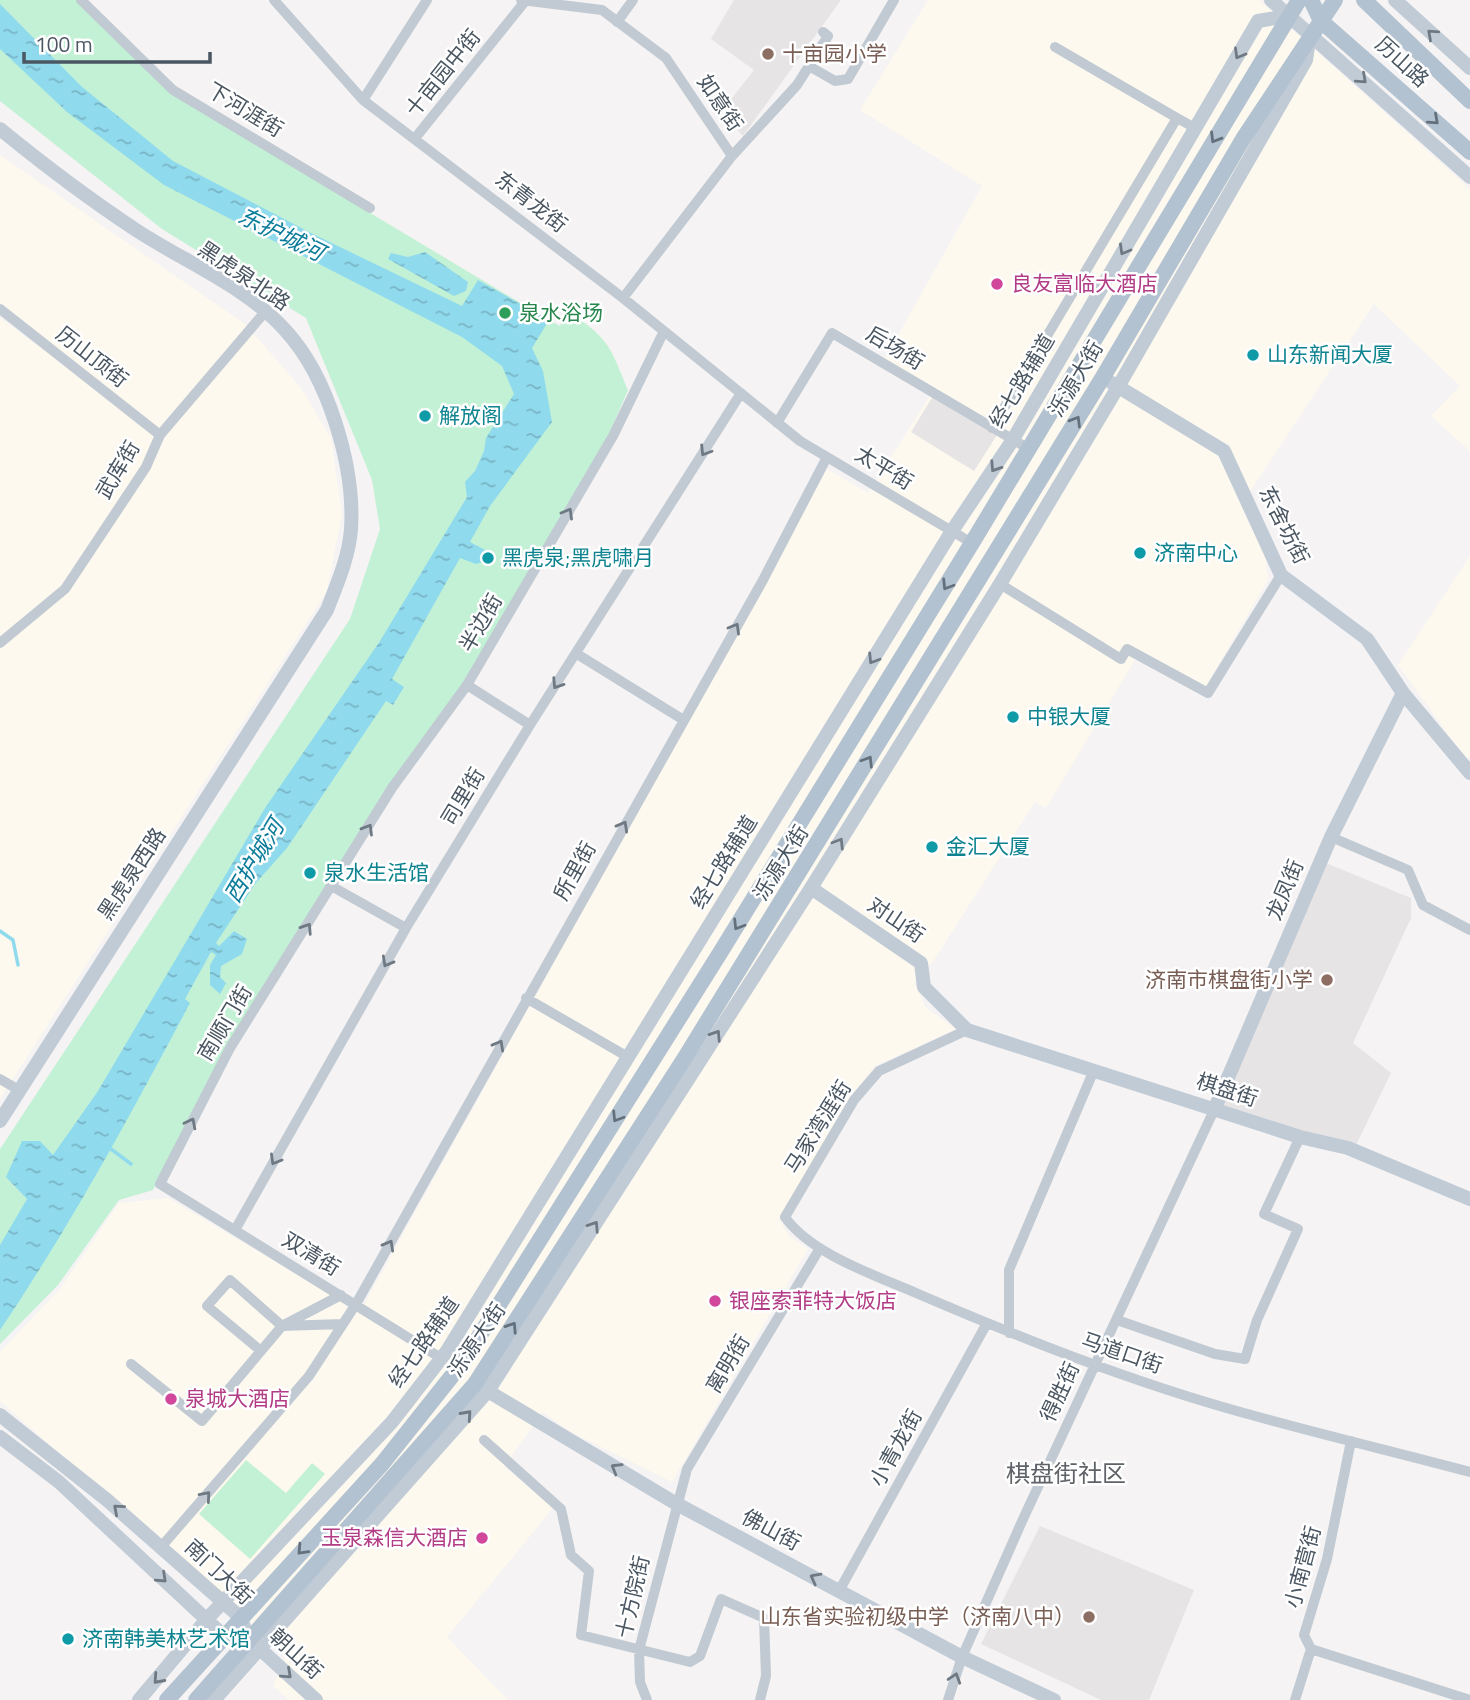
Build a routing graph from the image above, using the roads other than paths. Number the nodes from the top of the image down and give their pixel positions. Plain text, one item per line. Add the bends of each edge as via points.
1 (81, 0) edge
2 (274, 0) edge
3 (427, 0) edge
4 (633, 0) edge
5 (894, 0) edge
6 (1271, 0) edge
7 (1299, 0) edge
8 (1311, 0) edge
9 (1335, 0) edge
10 (1364, 0) edge
11 (1395, 0) edge
12 (524, 1) edge
13 (1288, 16) junction
14 (1321, 21) junction
15 (617, 22) junction
16 (823, 32) dead end
17 (1309, 35) junction
18 (1055, 47) dead end
19 (809, 66) junction
20 (1470, 68) edge
21 (363, 100) junction
22 (1470, 101) edge
23 (1177, 118) junction
24 (1195, 128) junction
25 (0, 129) edge
26 (416, 137) junction
27 (1470, 152) edge
28 (732, 156) junction
29 (1470, 177) edge
30 (370, 208) dead end
31 (623, 298) junction
32 (0, 309) edge
33 (265, 312) junction
34 (664, 331) junction
35 (1103, 377) junction
36 (1118, 387) junction
37 (741, 393) junction
38 (777, 423) junction
39 (992, 428) junction
40 (160, 435) junction
41 (1012, 441) junction
42 (1029, 449) junction
43 (827, 457) junction
44 (952, 531) junction
45 (972, 543) junction
46 (1281, 575) junction
47 (1000, 584) junction
48 (0, 643) edge
49 (302, 650) joint
50 (577, 654) junction
51 (467, 685) junction
52 (1403, 694) junction
53 (682, 719) junction
54 (530, 725) junction
55 (1470, 773) edge
56 (1331, 837) junction
57 (333, 887) junction
58 (811, 888) junction
59 (406, 928) junction
60 (1470, 930) edge
61 (526, 998) junction
62 (967, 1030) junction
63 (628, 1057) junction
64 (1094, 1070) junction
65 (0, 1079) edge
66 (19, 1090) junction
67 (1215, 1108) junction
68 (0, 1121) edge
69 (1300, 1137) junction
70 (160, 1184) joint
71 (1469, 1197) edge
72 (785, 1217) joint
73 (234, 1230) junction
74 (820, 1248) junction
75 (341, 1295) junction
76 (356, 1304) junction
77 (1117, 1320) junction
78 (987, 1323) junction
79 (342, 1324) junction
80 (282, 1326) junction
81 (1009, 1333) junction
82 (261, 1351) junction
83 (441, 1358) junction
84 (131, 1364) dead end
85 (1094, 1364) junction
86 (481, 1388) junction
87 (0, 1415) edge
88 (0, 1437) edge
89 (484, 1440) dead end
90 (1351, 1441) junction
91 (1470, 1472) edge
92 (675, 1503) junction
93 (161, 1547) junction
94 (839, 1591) junction
95 (224, 1603) junction
96 (240, 1617) junction
97 (206, 1619) junction
98 (223, 1634) junction
99 (253, 1644) junction
100 (1311, 1649) junction
101 (639, 1650) junction
102 (962, 1657) junction
103 (1047, 1698) edge
104 (139, 1700) edge
105 (167, 1700) edge
106 (196, 1700) edge
107 (214, 1700) edge
108 (316, 1700) edge
109 (648, 1700) edge
110 (760, 1700) edge
111 (948, 1700) edge
112 (1295, 1700) edge
113 (1470, 1700) edge

1 - 30 street, 下河涯街 via 173,90
2 - 21 street, 东青龙街
3 - 21 street
4 - 15 street
5 - 19 street via 848,79 835,81
6 - 13 street
7 - 13 main road, 泺源大街
8 - 14 main road, 历山路
9 - 14 main road, 泺源大街
10 - 22 main road, 历山路
20 -> 11 street
12 - 15 street, 如意街 via 602,10
12 - 26 street, 十亩园中街
13 - 17 street
13 -> 24 street, 经七路辅道 via 1258,21
13 -> 42 main road, 泺源大街
14 - 17 main road, 泺源大街
14 -> 27 main road, 历山路
15 - 28 street, 如意街 via 666,58
16 - 19 street via 828,36
17 -> 29 street
17 - 35 main road, 泺源大街
17 - 36 street via 1306,61
18 - 23 street
19 - 28 street
21 - 26 street, 东青龙街
23 - 24 street
23 - 39 street
24 -> 41 street, 经七路辅道
25 - 33 street, 黑虎泉北路 via 136,230
26 - 31 street, 东青龙街
28 - 31 street, 如意街
31 - 34 street, 东青龙街
32 - 40 street, 历山顶街
33 - 40 street, 武库街
33 - 49 street, 黑虎泉北路 via 306,356 323,387 349,492 351,529 343,570 327,610
34 - 37 street, 东青龙街
51 -> 34 street, 半边街 via 613,436
35 - 36 street, 东舍坊街
86 -> 35 main road, 泺源大街
36 - 46 street, 东舍坊街 via 1224,451
36 - 47 street
37 - 38 street, 东青龙街
37 -> 50 street, 司里街
38 - 39 street, 后场街 via 832,333
38 - 43 street, 太平街
39 - 41 street, 后场街
40 - 48 street, 武库街 via 146,467 65,589
41 - 42 street, 后场街
41 -> 44 street, 经七路辅道
42 - 45 main road, 泺源大街
43 - 44 street, 太平街
53 -> 43 street, 所里街 via 763,580
44 - 45 street, 太平街
44 -> 63 street, 经七路辅道
45 -> 96 main road, 泺源大街 via 463,1362 382,1464
46 - 47 street via 1208,693 1127,649 1121,659
46 - 52 street, 东舍坊街 via 1367,639
58 -> 47 street
49 - 66 street, 黑虎泉西路
50 - 53 street
50 -> 54 street, 司里街
51 - 54 street
57 -> 51 street, 半边街 via 392,788
52 - 55 street, 东舍坊街
52 - 56 street, 龙凤街
61 -> 53 street, 所里街
54 - 59 street, 司里街
56 - 60 street via 1408,870 1423,905
56 - 67 street, 龙凤街
57 - 59 street
70 -> 57 street, 南顺门街 via 230,1048
58 - 62 street, 对山街 via 921,962 924,987
86 -> 58 street
59 -> 73 street, 司里街
61 - 63 street
76 -> 61 street, 所里街
62 - 64 street, 棋盘街
62 - 72 street, 马家湾涯街 via 879,1071 854,1100
63 - 83 street, 经七路辅道
64 - 67 street, 棋盘街
64 - 81 street via 1009,1270
65 - 66 street
66 - 68 street, 黑虎泉西路
67 - 69 street, 棋盘街
67 - 77 street, 得胜街
69 - 71 street, 棋盘街 via 1348,1149
69 - 77 street, 马道口街 via 1264,1214 1298,1229 1245,1359
70 - 73 street, 双清街
72 - 74 street, 马道口街 via 796,1233
73 - 75 street, 双清街
74 - 78 street, 马道口街
74 - 92 street, 离明街 via 687,1469
75 - 76 street, 双清街
75 - 80 street
76 - 79 street, 所里街
76 - 83 street, 双清街
77 - 85 street, 得胜街
78 - 81 street, 马道口街
78 - 94 street, 小青龙街
79 - 80 street
93 -> 79 street, 所里街 via 309,1376
80 - 82 street
80 - 82 street via 230,1280 207,1306
81 - 85 street, 马道口街
82 - 84 street via 202,1421
83 - 95 street, 经七路辅道 via 392,1422
85 - 90 street, 马道口街 via 1242,1412
85 - 102 street, 得胜街
92 -> 86 street, 佛山街
99 -> 86 main road, 泺源大街
93 -> 87 street, 南门大街
88 -> 97 street, 南门大街 via 59,1482
89 - 101 street via 561,1509 571,1555 589,1572 580,1635
90 - 91 street, 马道口街
90 - 100 street, 小南营街 via 1304,1635
94 -> 92 street, 佛山街
92 - 101 street, 十方院街
93 - 95 street, 南门大街
94 - 102 street, 佛山街
95 - 96 street, 南门大街
95 - 97 street, 经七路辅道
96 - 98 main road, 泺源大街
96 - 99 street, 南门大街
97 - 98 street, 南门大街
97 -> 104 street, 经七路辅道
98 - 99 street, 南门大街
98 - 105 main road, 泺源大街
99 - 106 main road, 泺源大街
99 - 107 street
99 -> 108 street, 朝山街
100 - 112 street, 小南营街
100 - 113 street
101 - 109 street, 十方院街 via 640,1682
101 - 110 street via 690,1662 700,1656 721,1599 743,1606 764,1618 766,1676
102 - 103 street, 佛山街
111 -> 102 street, 得胜街

